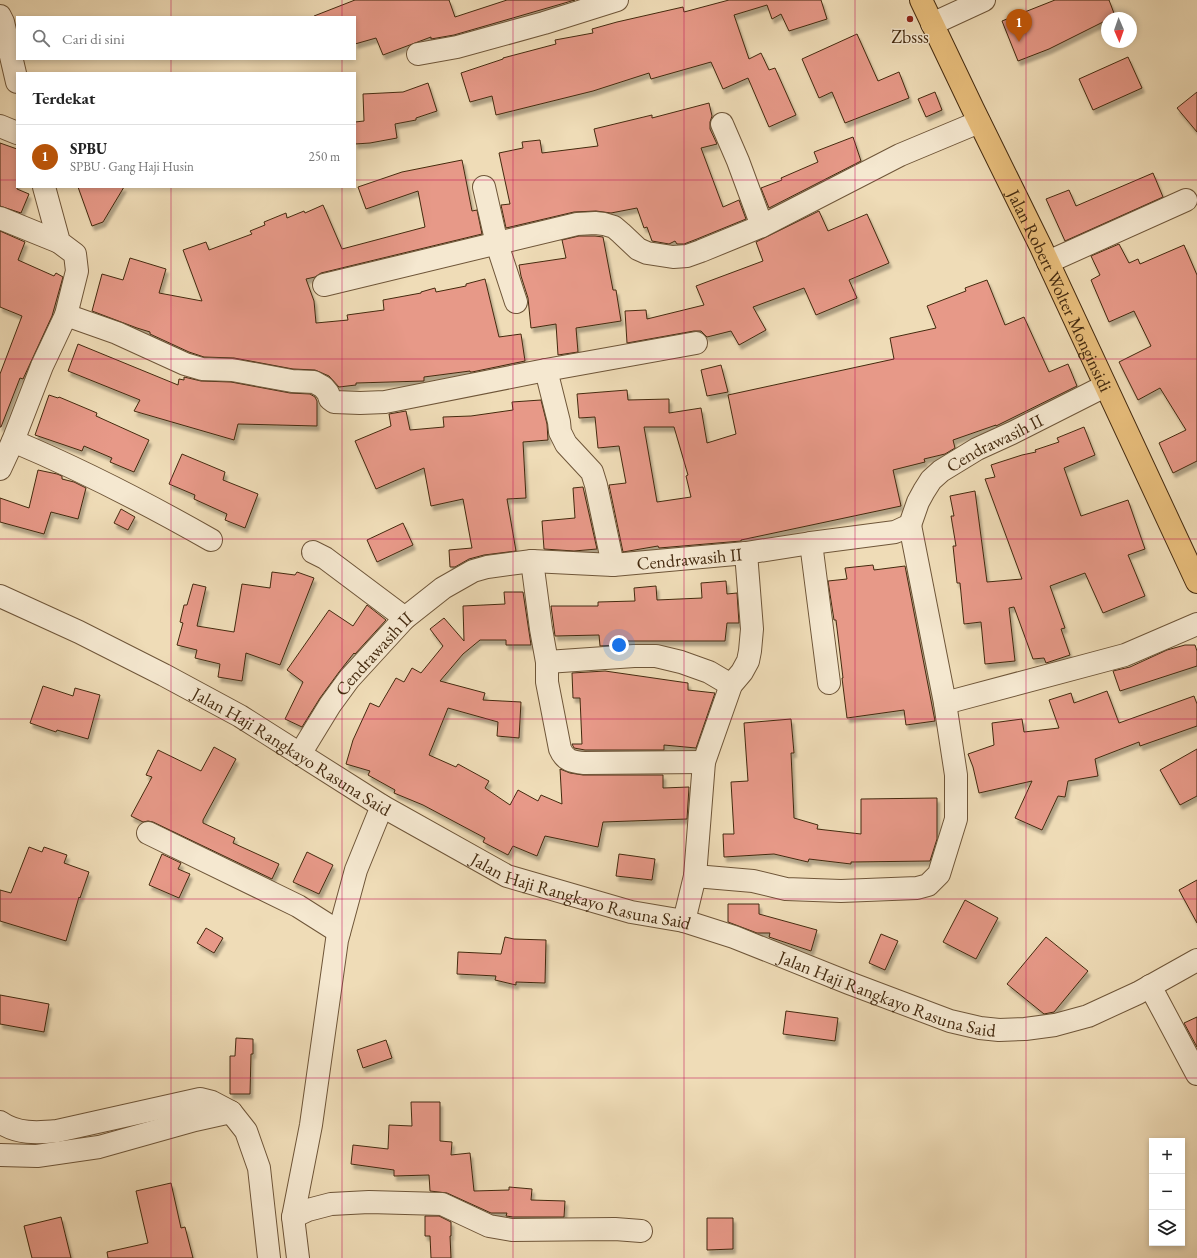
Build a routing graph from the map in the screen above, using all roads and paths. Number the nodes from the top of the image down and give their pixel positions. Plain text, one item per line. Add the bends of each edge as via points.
1 (617, 0) edge
2 (921, 0) edge
3 (984, 0) edge
4 (0, 16) edge
5 (932, 24) junction
6 (418, 54) dead end
7 (16, 78) edge
8 (979, 122) junction
9 (722, 124) dead end
10 (0, 126) edge
11 (16, 133) edge
12 (484, 187) dead end
13 (44, 188) edge
14 (1186, 200) dead end
15 (0, 218) edge
16 (762, 226) junction
17 (59, 242) junction
18 (497, 244) junction
19 (1048, 262) junction
20 (324, 285) dead end
21 (516, 302) dead end
22 (66, 315) junction
23 (696, 344) dead end
24 (546, 370) junction
25 (1105, 386) junction
26 (14, 441) junction
27 (0, 469) edge
28 (910, 525) junction
29 (211, 540) dead end
30 (811, 543) junction
31 (314, 552) dead end
32 (746, 553) junction
33 (532, 562) junction
34 (612, 565) junction
35 (1197, 582) edge
36 (0, 596) edge
37 (406, 618) junction
38 (1197, 624) edge
39 (547, 662) junction
40 (829, 683) dead end
41 (730, 685) junction
42 (945, 703) junction
43 (300, 754) junction
44 (704, 762) junction
45 (382, 806) junction
46 (148, 832) dead end
47 (696, 876) junction
48 (684, 921) junction
49 (339, 932) junction
50 (1197, 960) edge
51 (1150, 986) junction
52 (1197, 1074) edge
53 (231, 1112) junction
54 (0, 1122) edge
55 (36, 1133) junction
56 (0, 1156) edge
57 (37, 1156) junction
58 (293, 1217) junction
59 (641, 1231) dead end
60 (269, 1258) edge
61 (298, 1258) edge

1 - 6 street via 457,47
2 - 5 highway, Jalan Robert Wolter Monginsidi
3 - 5 street
4 - 7 street
5 - 8 highway, Jalan Robert Wolter Monginsidi
8 - 16 street via 900,155
8 - 19 highway, Jalan Robert Wolter Monginsidi
9 - 16 street
10 - 11 street
12 - 18 street
13 - 17 street
14 - 19 street
15 - 17 street
16 - 18 street via 687,256 673,257 638,249 614,228 595,223 577,224
17 - 22 street via 76,254 77,270
18 - 20 street
18 - 21 street
19 - 25 highway, Jalan Robert Wolter Monginsidi
22 - 24 street via 117,333 185,364 202,369 232,370 292,381 314,382 324,387 334,402 385,402
22 - 26 street via 42,366
23 - 24 street
24 - 34 street via 560,432 566,444 592,472
25 - 28 street, Cendrawasih II via 977,449 941,471 924,491
25 - 35 highway, Jalan Robert Wolter Monginsidi
26 - 27 street
26 - 29 street via 110,485
28 - 30 street, Cendrawasih II via 895,532
28 - 42 street
30 - 32 street, Cendrawasih II
30 - 40 street
31 - 37 street
32 - 34 street, Cendrawasih II
32 - 41 street via 752,629 750,651 742,672
33 - 34 street, Cendrawasih II
33 - 37 street, Cendrawasih II via 473,571 443,588
33 - 39 street via 540,629
36 - 43 street, Jalan Haji Rangkayo Rasuna Said via 164,675 240,716
37 - 43 street, Cendrawasih II via 346,684
38 - 42 street via 1125,655
39 - 41 street via 656,656 709,672
39 - 44 street via 547,682 558,741 562,754 568,760 584,763
41 - 44 street
42 - 47 street via 956,775 956,819 939,874 928,885 917,888 841,891 786,889 752,881
43 - 45 street, Jalan Haji Rangkayo Rasuna Said
44 - 47 street
45 - 48 street, Jalan Haji Rangkayo Rasuna Said via 507,876 631,912
45 - 49 street via 356,870
46 - 49 street via 298,906
47 - 48 street
48 - 51 street, Jalan Haji Rangkayo Rasuna Said via 734,937 950,1022 980,1028 1019,1030 1055,1025 1088,1016
49 - 58 street via 311,1125
50 - 51 street, Jalan Haji Rangkayo Rasuna Said
51 - 52 street
53 - 55 street via 200,1099 58,1132
53 - 57 street via 99,1147
53 - 60 street via 246,1131 259,1168
54 - 55 street via 20,1131
55 - 57 street
56 - 57 street
58 - 59 street via 330,1204 442,1204 489,1226 512,1230
58 - 61 street

